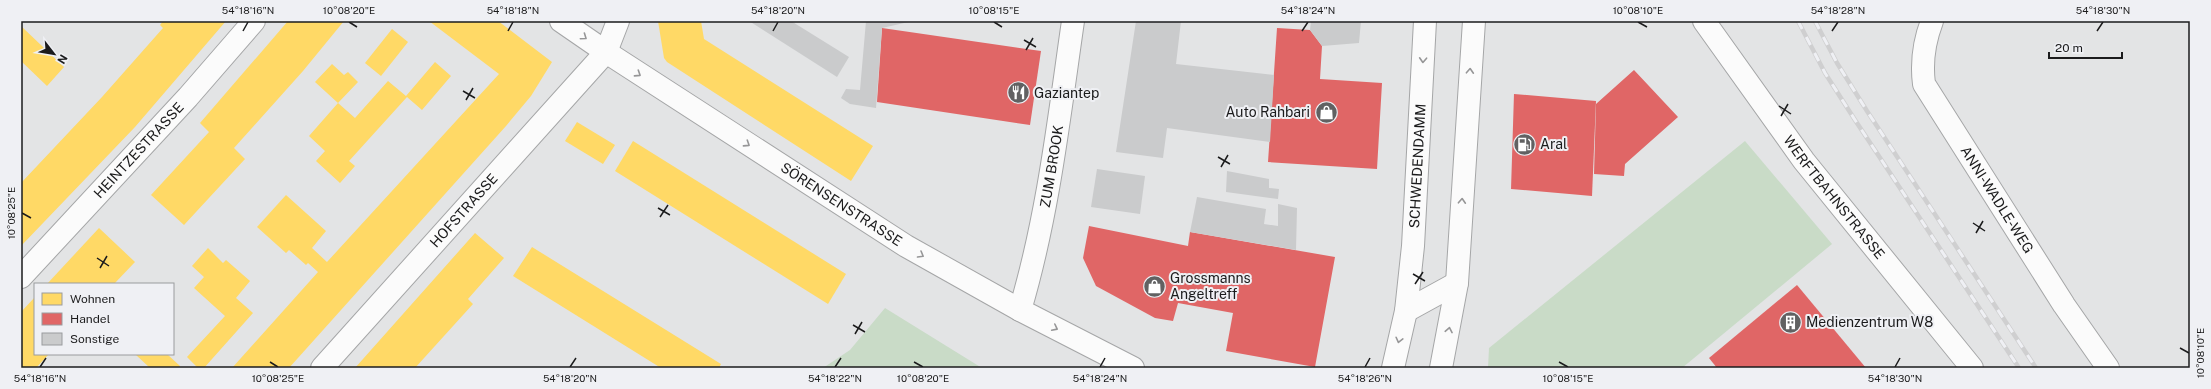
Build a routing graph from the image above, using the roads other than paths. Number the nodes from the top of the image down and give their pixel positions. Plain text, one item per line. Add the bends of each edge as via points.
1 (254, 21) edge
2 (561, 21) edge
3 (618, 21) edge
4 (1074, 21) edge
5 (1425, 21) edge
6 (1474, 21) edge
7 (1704, 21) edge
8 (1932, 21) edge
9 (606, 52) junction
10 (21, 277) edge
11 (1457, 283) junction
12 (1020, 310) junction
13 (1406, 311) junction
14 (322, 368) edge
15 (1133, 368) edge
16 (1393, 368) edge
17 (1441, 368) edge
18 (1972, 368) edge
19 (2108, 368) edge

1 - 10 street, HEINTZESTRASSE via 188,97
2 -> 9 street, SÖRENSENSTRASSE
3 - 9 street
4 - 12 street, ZUM BROOK via 1046,203 1034,264
5 -> 13 street, SCHWEDENDAMM via 1414,246
11 -> 6 street
7 - 18 street, WERFTBAHNSTRASSE via 1804,161
8 - 19 street, ANNI-WADLE-WEG via 1924,39 1924,84 2064,305
9 -> 12 street, SÖRENSENSTRASSE via 906,246
9 - 14 street, HOFSTRASSE
11 - 13 street
17 -> 11 street
12 -> 15 street, SÖRENSENSTRASSE
13 -> 16 street, SCHWEDENDAMM

